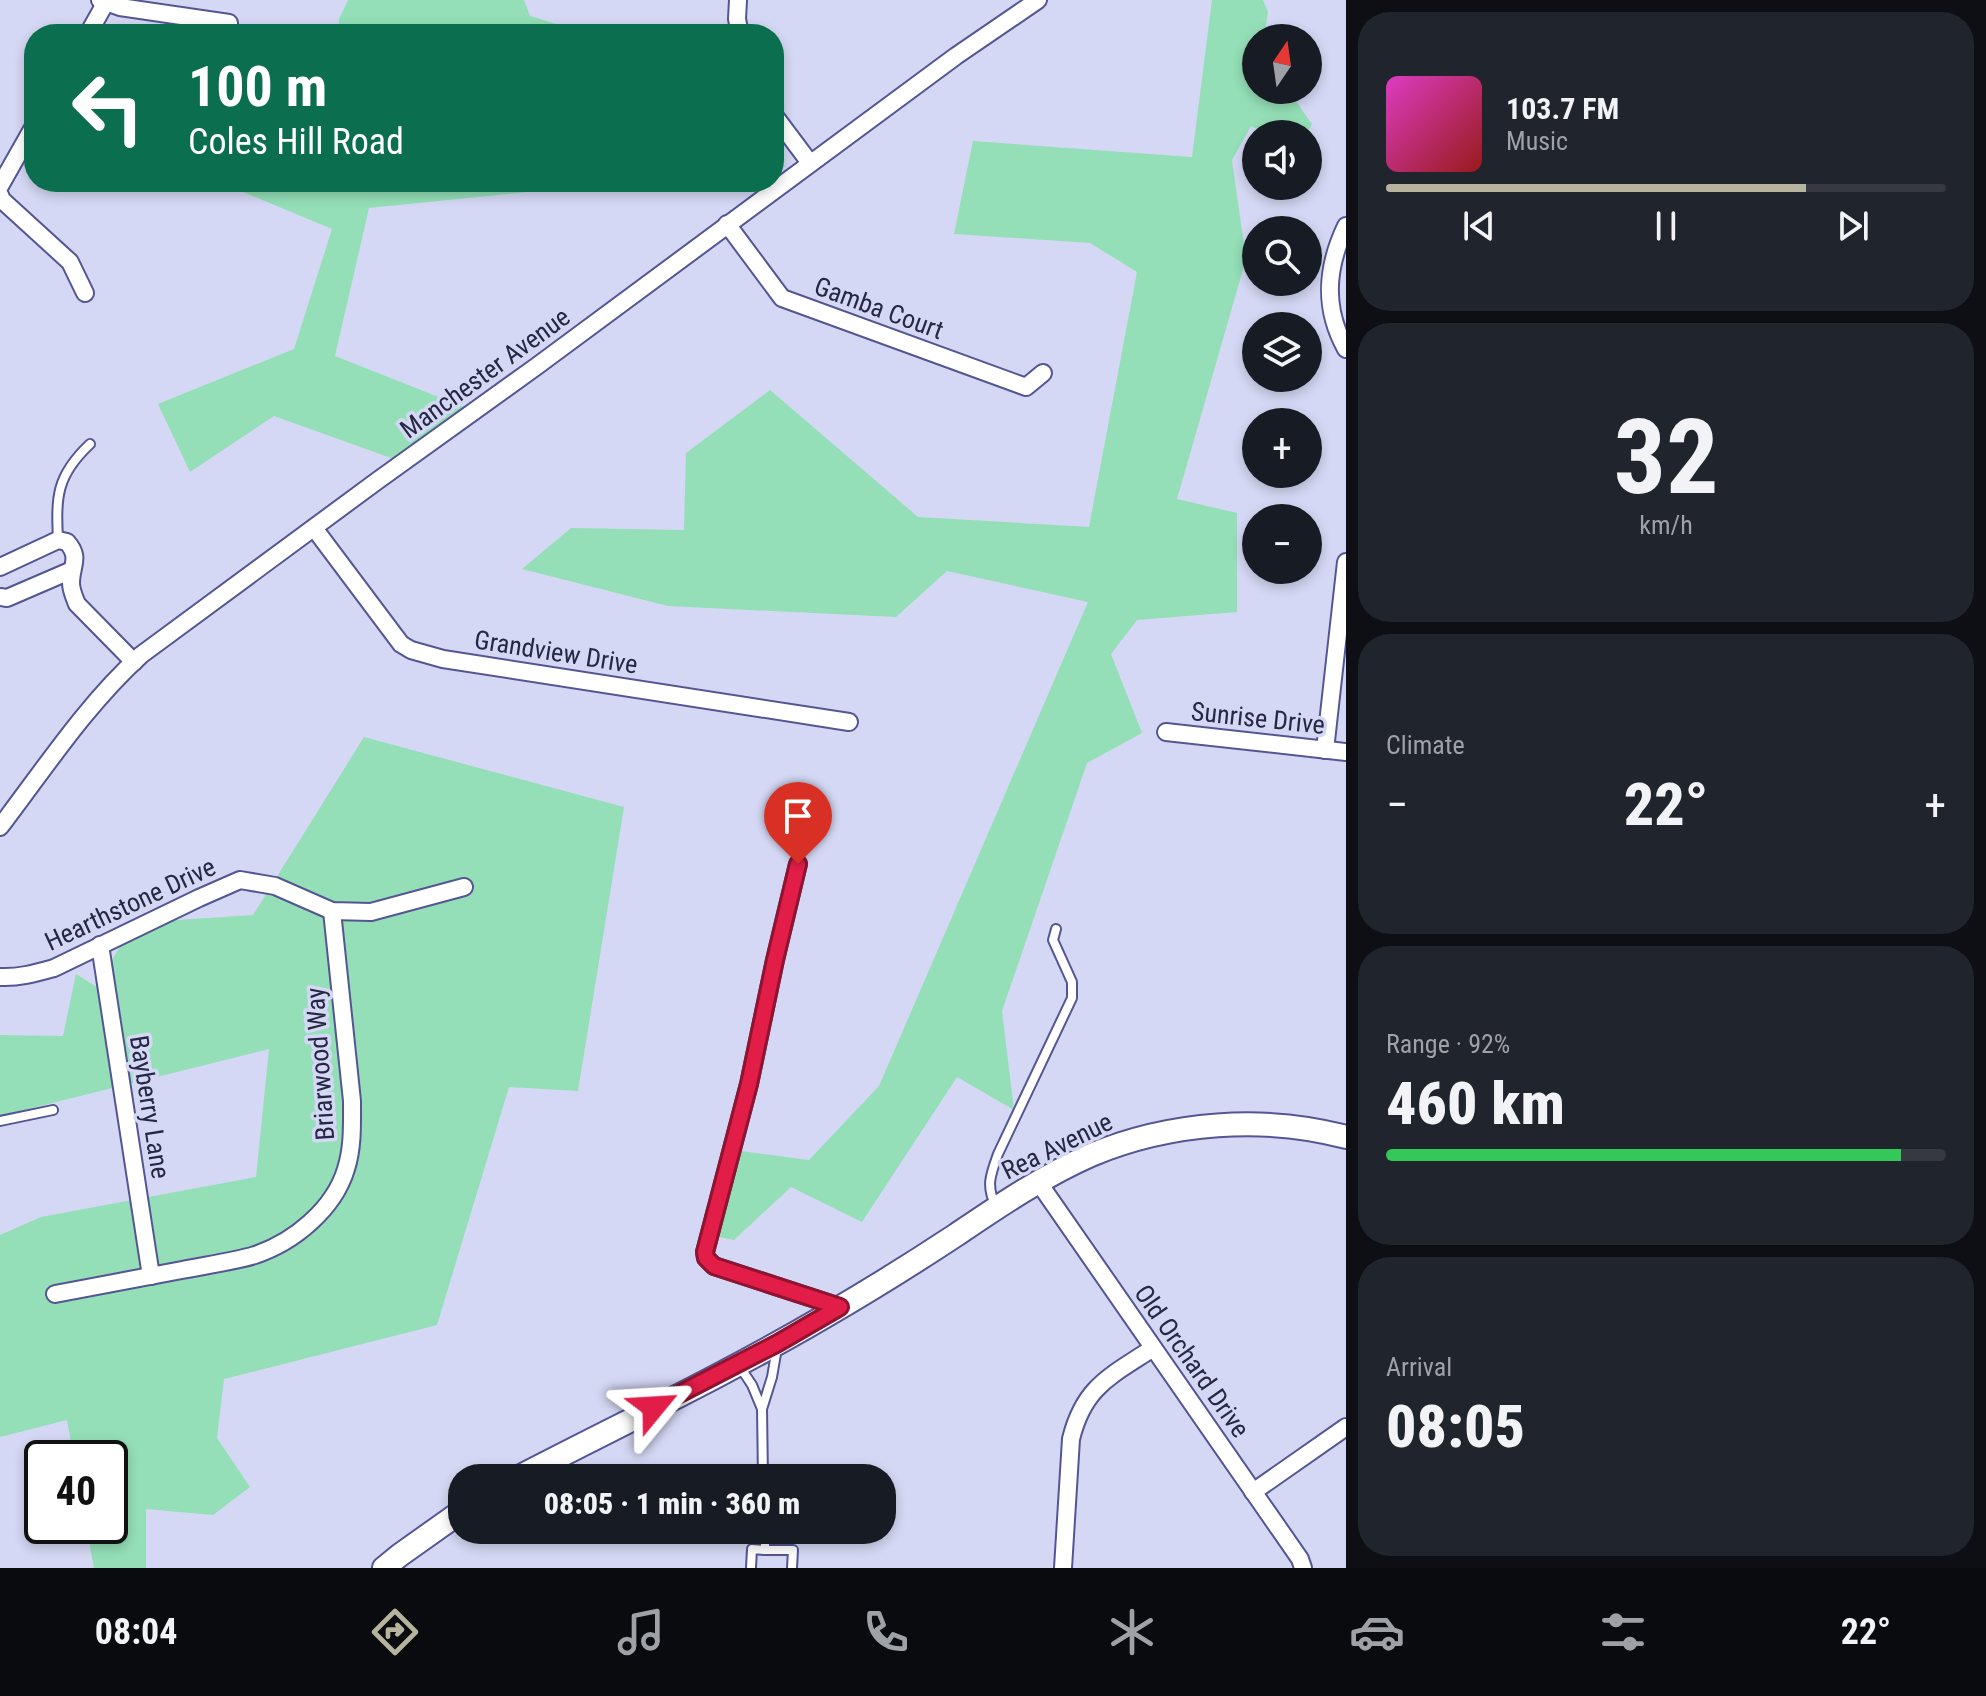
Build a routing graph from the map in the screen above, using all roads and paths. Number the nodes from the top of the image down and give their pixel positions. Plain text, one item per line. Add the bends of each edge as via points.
1 (738, 0) edge
2 (1038, 0) edge
3 (103, 1) edge
4 (229, 23) dead end
5 (93, 24) edge
6 (738, 24) edge
7 (784, 128) edge
8 (24, 144) edge
9 (810, 163) junction
10 (784, 182) edge
11 (0, 186) edge
12 (771, 192) edge
13 (0, 195) edge
14 (727, 224) junction
15 (1346, 226) edge
16 (85, 293) dead end
17 (1346, 349) edge
18 (1043, 373) dead end
19 (90, 444) dead end
20 (314, 528) junction
21 (58, 540) junction
22 (1346, 562) edge
23 (0, 567) edge
24 (72, 570) junction
25 (0, 597) edge
26 (134, 662) junction
27 (849, 722) dead end
28 (1166, 732) dead end
29 (1325, 750) junction
30 (1346, 752) edge
31 (0, 827) edge
32 (798, 864) dead end
33 (464, 887) dead end
34 (332, 911) junction
35 (1056, 929) dead end
36 (100, 945) junction
37 (0, 977) edge
38 (53, 1110) dead end
39 (0, 1121) edge
40 (1346, 1137) edge
41 (1039, 1183) junction
42 (997, 1208) junction
43 (151, 1276) junction
44 (55, 1294) dead end
45 (840, 1307) junction
46 (778, 1343) junction
47 (1153, 1348) junction
48 (737, 1364) junction
49 (762, 1409) junction
50 (1346, 1427) edge
51 (544, 1464) edge
52 (763, 1464) edge
53 (1253, 1492) junction
54 (448, 1521) edge
55 (765, 1544) edge
56 (765, 1550) junction
57 (384, 1568) edge
58 (751, 1568) edge
59 (792, 1568) edge
60 (1063, 1568) edge
61 (1303, 1568) edge

1 - 6 street
2 - 9 street, Manchester Avenue
3 - 4 street
3 - 5 street
7 - 9 street
8 - 11 street
9 - 10 street, Manchester Avenue
12 - 14 street, Manchester Avenue
13 - 16 street via 70,262
14 - 18 street, Gamba Court via 782,298 1026,387
14 - 20 street, Manchester Avenue
15 - 17 street via 1331,271 1330,303
19 - 21 lane via 61,485
20 - 26 street, Manchester Avenue
20 - 27 street, Grandview Drive via 385,624 411,650
21 - 23 street
21 - 24 street via 71,545
22 - 29 street
24 - 25 street
24 - 26 street via 77,604
26 - 31 street, Manchester Avenue via 84,717
28 - 29 street, Sunrise Drive
29 - 30 street, Sunrise Drive
32 - 45 street via 705,1252 714,1266
33 - 34 street, Hearthstone Drive via 371,912
34 - 36 street, Hearthstone Drive via 275,886 240,880
34 - 43 street, Briarwood Way via 352,1101 351,1149 340,1184 290,1239 256,1254
35 - 42 lane via 1053,940 1073,994 992,1169 989,1190
36 - 37 street, Hearthstone Drive via 54,968
36 - 43 street, Bayberry Lane
38 - 39 lane
40 - 41 street, Rea Avenue via 1257,1124 1169,1132 1091,1155
41 - 42 street, Rea Avenue
41 - 47 street, Old Orchard Drive
42 - 45 street, Rea Avenue
43 - 44 street, Briarwood Way
45 - 46 street, Rea Avenue
46 - 48 street, Rea Avenue
46 - 49 lane
47 - 53 street, Old Orchard Drive
47 - 60 street via 1103,1381 1075,1422
48 - 49 lane
48 - 51 street, Rea Avenue
49 - 52 lane
50 - 53 street
53 - 61 street, Old Orchard Drive
54 - 57 street
55 - 56 lane
56 - 58 lane via 752,1549
56 - 59 lane via 793,1550

